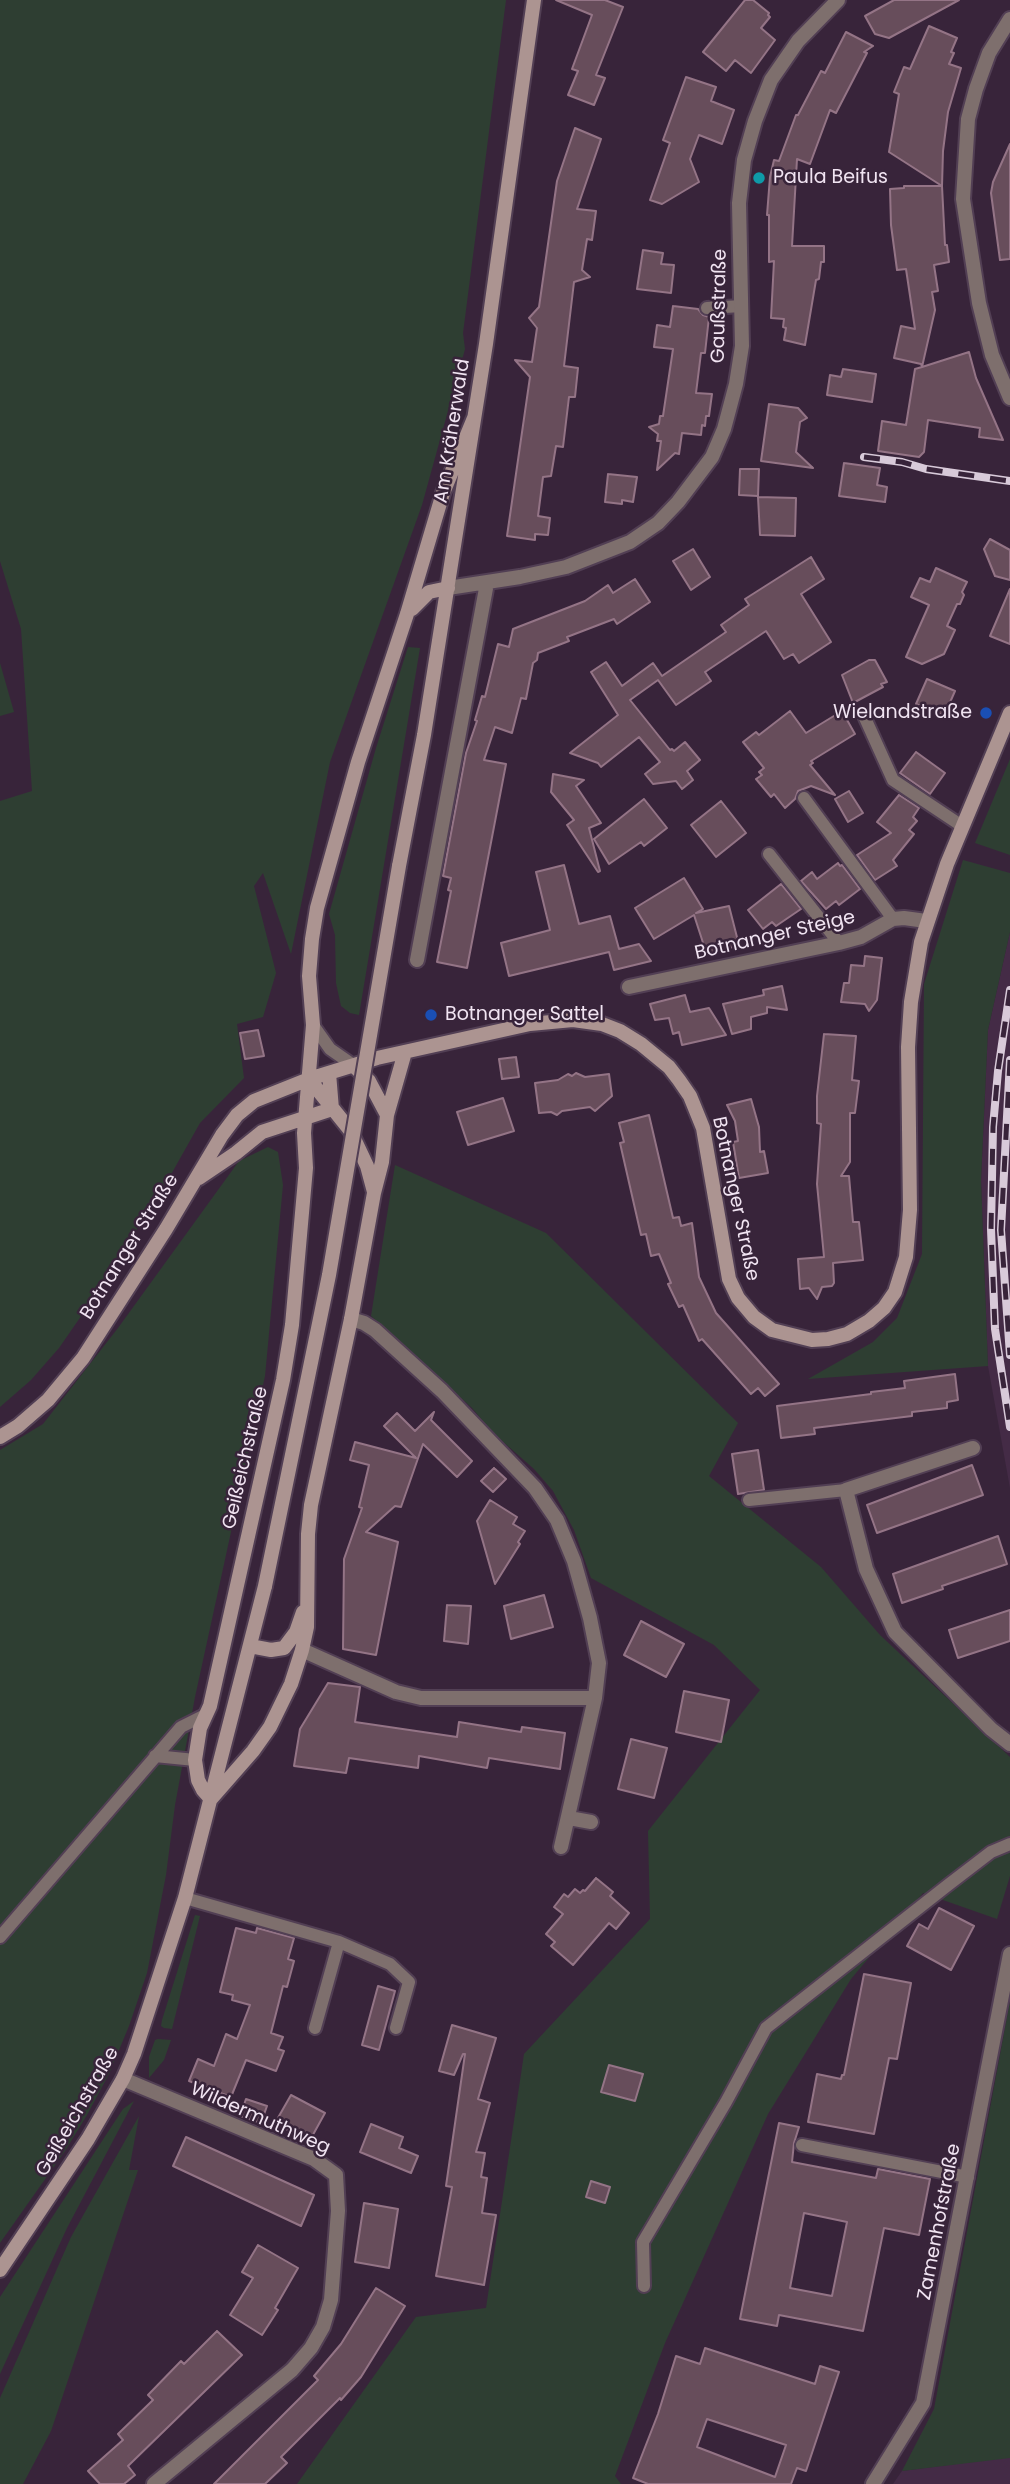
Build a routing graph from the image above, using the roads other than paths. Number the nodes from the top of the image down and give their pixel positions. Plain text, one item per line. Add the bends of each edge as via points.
1 (534, 0) edge
2 (838, 0) edge
3 (1010, 19) edge
4 (742, 306) junction
5 (707, 307) dead end
6 (1010, 398) edge
7 (474, 418) junction
8 (487, 583) junction
9 (448, 588) junction
10 (407, 614) junction
11 (1010, 713) edge
12 (865, 718) dead end
13 (804, 798) dead end
14 (962, 826) junction
15 (769, 854) dead end
16 (399, 866) joint
17 (893, 919) junction
18 (926, 921) junction
19 (839, 943) junction
20 (416, 960) dead end
21 (629, 987) dead end
22 (313, 1026) junction
23 (405, 1052) junction
24 (353, 1065) junction
25 (329, 1073) junction
26 (309, 1079) junction
27 (332, 1109) junction
28 (387, 1115) junction
29 (306, 1116) junction
30 (194, 1180) junction
31 (374, 1193) junction
32 (351, 1319) junction
33 (0, 1437) edge
34 (973, 1448) dead end
35 (846, 1490) junction
36 (749, 1500) dead end
37 (307, 1599) junction
38 (250, 1646) junction
39 (302, 1650) junction
40 (595, 1698) junction
41 (205, 1715) junction
42 (1010, 1744) edge
43 (155, 1756) junction
44 (195, 1760) junction
45 (211, 1799) junction
46 (569, 1818) junction
47 (591, 1822) dead end
48 (1010, 1844) edge
49 (561, 1847) dead end
50 (185, 1898) junction
51 (0, 1937) edge
52 (339, 1942) junction
53 (1010, 1954) edge
54 (315, 2028) dead end
55 (396, 2028) dead end
56 (123, 2079) junction
57 (802, 2145) dead end
58 (968, 2177) junction
59 (0, 2270) edge
60 (644, 2286) dead end
61 (154, 2484) edge
62 (873, 2484) edge

1 - 7 main road, Am Kräherwald
2 - 4 street, Gaußstraße via 798,41 771,80 755,121 739,203
3 - 6 street via 989,53 968,119 963,199 979,303 992,355
4 - 5 lane
4 - 8 street, Gaußstraße via 742,346 724,429 712,457 659,523 630,542 566,567
7 - 9 main road, Am Kräherwald
7 - 10 main road via 443,493
8 - 9 street, Gaußstraße
8 - 20 street
9 - 10 main road via 429,592
9 - 16 main road, Am Kräherwald
10 - 22 main road via 358,762 317,908 309,975
11 - 14 main road, Botnanger Straße
12 - 14 lane via 894,780
13 - 17 lane
14 - 18 main road, Botnanger Straße
15 - 19 lane
16 - 38 main road, Geißeichstraße, bridge via 329,1275
17 - 18 street
17 - 19 street, Botnanger Steige
18 - 23 main road, Botnanger Straße via 911,1002 910,1210 903,1266 884,1308 858,1328 828,1339 812,1340 772,1330 738,1298 725,1262 703,1128 679,1080 641,1044 602,1024 573,1020 520,1026
19 - 21 street, Botnanger Steige
22 - 24 lane via 330,1049
22 - 26 main road, Geißeichstraße
23 - 24 main road, Botnanger Straße
23 - 28 main road, Geißeichstraße
24 - 25 main road, Botnanger Straße
24 - 28 main road via 369,1081
25 - 26 main road, Botnanger Straße
25 - 27 main road
26 - 27 main road, Geißeichstraße
26 - 29 main road, Geißeichstraße
26 - 30 main road, Botnanger Straße via 254,1101 237,1115
27 - 29 main road
27 - 31 main road, Geißeichstraße via 350,1130
28 - 31 main road, Geißeichstraße
29 - 30 main road via 262,1132
29 - 41 main road, Geißeichstraße via 298,1270 283,1380
30 - 33 main road, Botnanger Straße via 83,1358 48,1400
31 - 32 main road, Geißeichstraße
32 - 37 main road, Geißeichstraße via 312,1505
32 - 40 street via 375,1330 455,1403 535,1488 557,1520 590,1618 598,1664
34 - 35 street
35 - 36 lane
35 - 42 street via 866,1569 895,1632
37 - 38 main road via 288,1645 271,1650
37 - 39 main road, Geißeichstraße
38 - 45 main road, Geißeichstraße
39 - 40 street via 396,1692 421,1698
39 - 45 main road, Geißeichstraße via 270,1727
40 - 46 street
41 - 43 lane via 181,1727
41 - 44 main road, Geißeichstraße
43 - 44 lane
43 - 51 lane
44 - 45 main road, Geißeichstraße via 198,1780
45 - 50 main road, Geißeichstraße
46 - 47 street
46 - 49 street
48 - 60 lane via 991,1852 766,2028 643,2242
50 - 52 lane
50 - 56 main road, Geißeichstraße
52 - 54 lane
52 - 55 lane via 390,1964 409,1982
53 - 58 street, Zamenhofstraße
56 - 59 main road, Geißeichstraße
56 - 61 street, Wildermuthweg via 314,2159 337,2175 331,2300 311,2348 292,2370
57 - 58 lane
58 - 62 street, Zamenhofstraße via 923,2403

